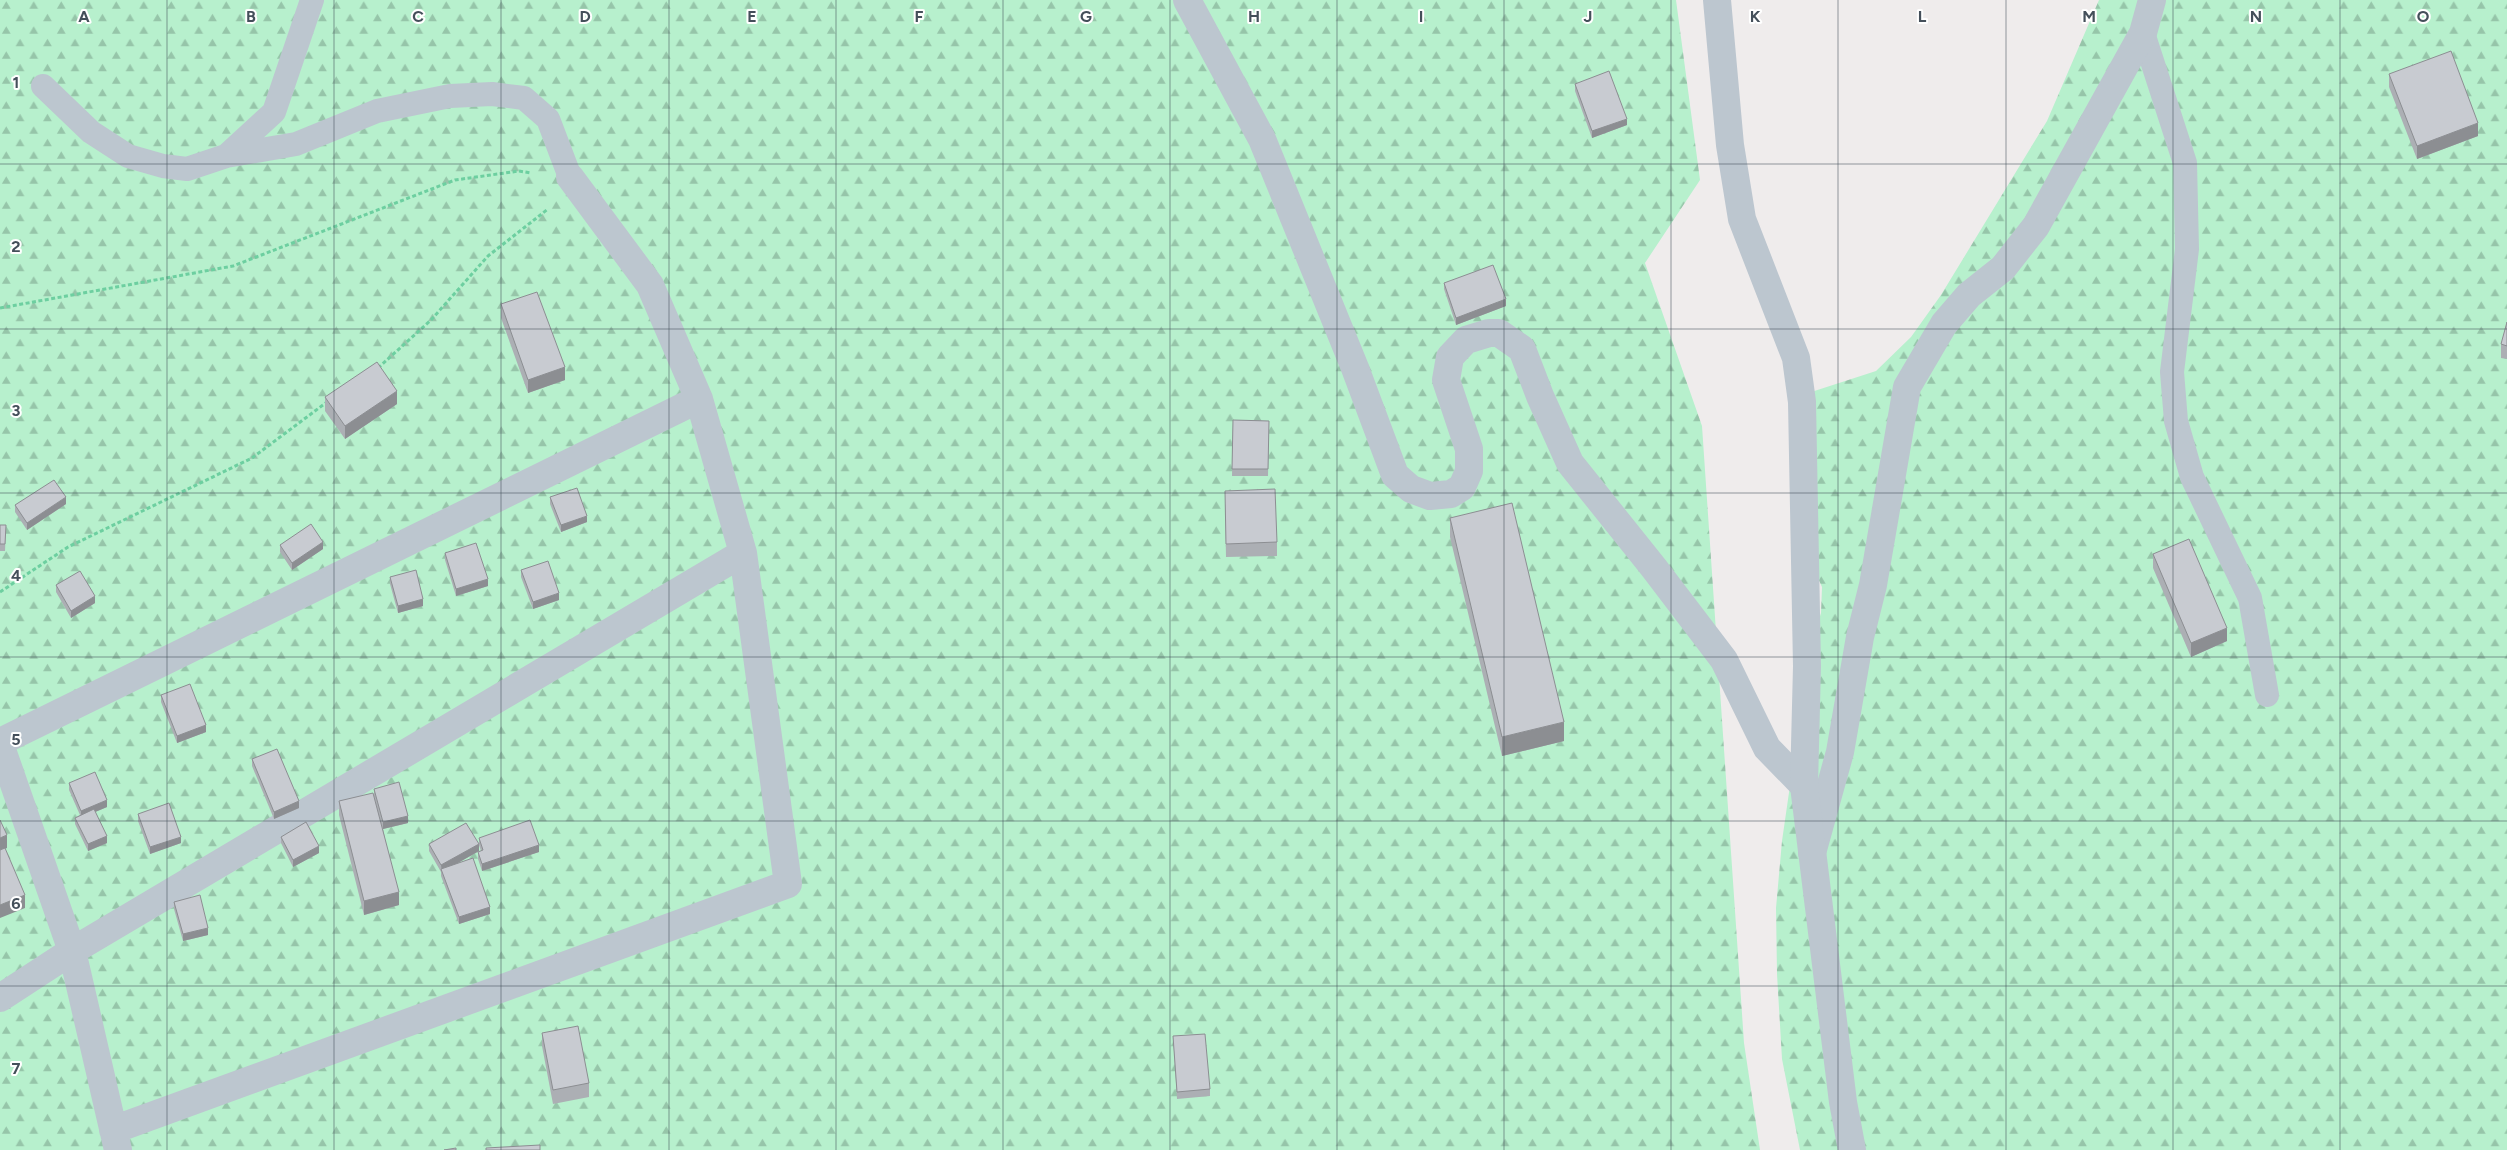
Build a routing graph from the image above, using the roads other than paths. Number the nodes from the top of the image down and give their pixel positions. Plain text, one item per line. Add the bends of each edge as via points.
1 (312, 0) edge
2 (1187, 0) edge
3 (1717, 0) edge
4 (2152, 0) edge
5 (2142, 33) junction
6 (43, 86) dead end
7 (226, 156) junction
8 (570, 177) joint
9 (699, 399) junction
10 (743, 553) junction
11 (2267, 695) dead end
12 (0, 743) edge
13 (1804, 786) junction
14 (1812, 853) junction
15 (72, 951) junction
16 (0, 998) edge
17 (115, 1140) edge
18 (1852, 1150) edge

1 - 7 lane via 274,112
2 - 13 street via 1262,139 1395,475 1411,489 1430,496 1451,494 1462,487 1469,471 1469,448 1446,380 1450,357 1466,340 1489,333 1499,333 1522,349 1570,463 1724,660 1767,748
3 - 13 street via 1729,135 1742,219 1796,358 1802,402 1807,666
4 - 5 street
5 - 11 lane via 2185,163 2187,249 2172,372 2176,421 2192,477 2250,598
5 - 14 street via 2036,226 2003,268 1969,295 1944,324 1907,387 1874,585 1860,637 1840,752
6 - 7 lane via 91,132 128,156 187,169
7 - 8 lane via 296,144 377,111 450,96 492,94 524,98 548,119
8 - 9 street via 650,285
9 - 10 street
9 - 12 street
10 - 15 street
10 - 17 street via 788,884
12 - 15 street
13 - 14 street
14 - 18 street via 1843,1102
15 - 16 street
15 - 17 street

